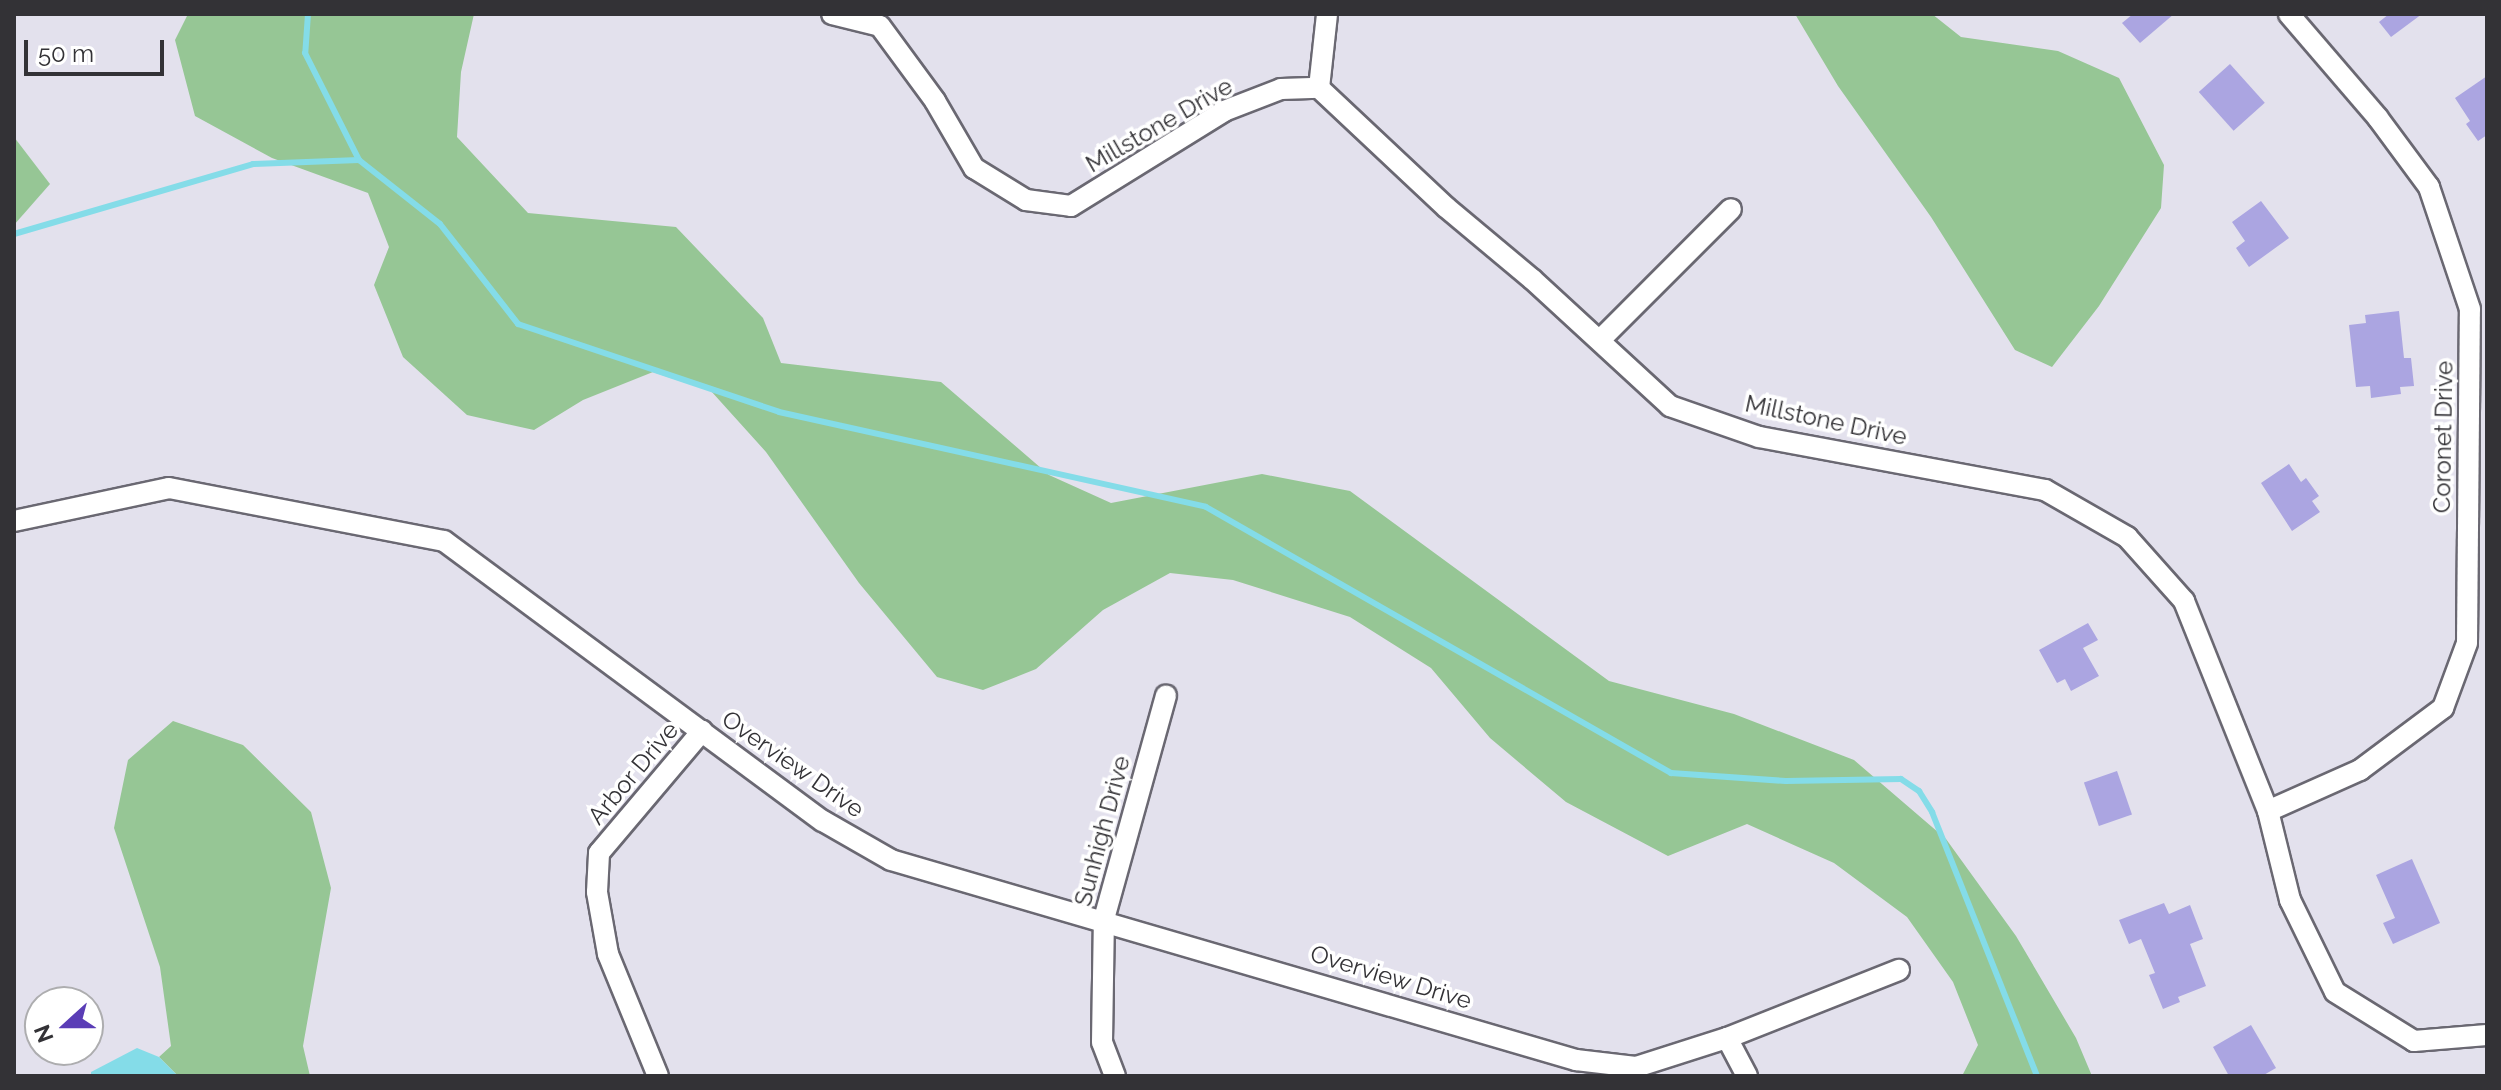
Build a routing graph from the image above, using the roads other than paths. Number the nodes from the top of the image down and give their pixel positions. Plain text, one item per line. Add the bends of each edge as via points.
1 (832, 14) edge
2 (1327, 14) edge
3 (2289, 14) edge
4 (883, 20) edge
5 (1319, 88) junction
6 (1731, 209) dead end
7 (1600, 340) junction
8 (2478, 382) edge
9 (14, 521) edge
10 (1166, 695) dead end
11 (702, 731) junction
12 (2268, 811) junction
13 (1104, 919) junction
14 (1899, 970) dead end
15 (2487, 1035) edge
16 (1727, 1038) junction
17 (1746, 1074) edge
18 (658, 1076) edge
19 (1115, 1076) edge

1 - 4 street, Millstone Drive
2 - 5 street
3 - 8 street, Coronet Drive via 2429,187 2470,309
4 - 5 street, Millstone Drive via 974,168 1026,200 1071,206 1224,111 1281,89
5 - 7 street, Millstone Drive
6 - 7 street
7 - 12 street, Millstone Drive via 1670,406 1759,437 2045,490 2127,537 2184,601
8 - 12 street, Coronet Drive via 2467,643 2443,708 2360,770
9 - 11 street, Overview Drive via 169,488 444,541
10 - 13 street, Sunhigh Drive
11 - 13 street, Overview Drive via 823,821 891,860
11 - 18 street, Arbor Drive via 599,853 597,892 608,954
12 - 15 street, Millstone Drive via 2290,900 2335,992 2414,1041
13 - 16 street, Overview Drive via 1576,1060 1636,1067
13 - 19 street, Sunhigh Drive via 1102,1042
14 - 16 street, Overview Drive
16 - 17 street

